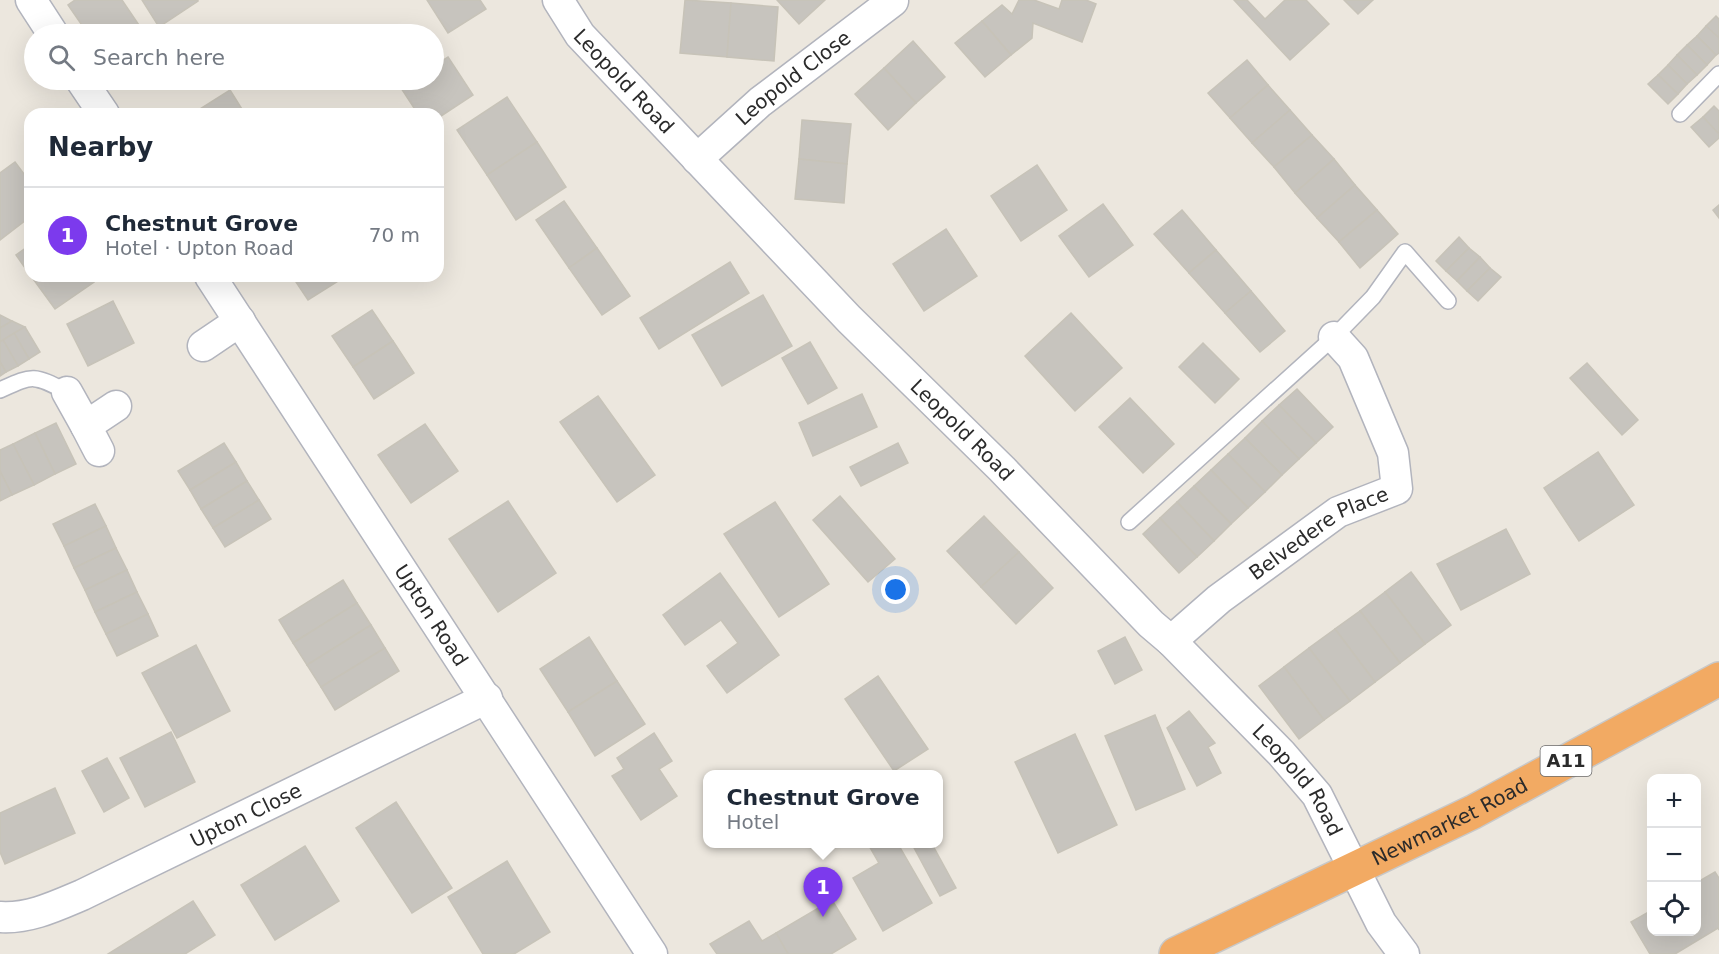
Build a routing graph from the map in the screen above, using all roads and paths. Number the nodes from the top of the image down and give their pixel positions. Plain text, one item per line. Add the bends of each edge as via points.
1 (31, 0) edge
2 (558, 0) edge
3 (893, 1) edge
4 (47, 24) edge
5 (1719, 74) edge
6 (88, 90) edge
7 (100, 108) edge
8 (1680, 114) dead end
9 (697, 159) junction
10 (214, 282) edge
11 (1449, 301) dead end
12 (240, 321) junction
13 (1334, 337) junction
14 (203, 346) dead end
15 (0, 390) edge
16 (67, 392) joint
17 (116, 406) dead end
18 (1129, 522) dead end
19 (1171, 641) junction
20 (1719, 679) edge
21 (487, 698) junction
22 (1354, 869) junction
23 (0, 918) edge
24 (652, 954) edge
25 (1176, 954) edge
26 (1404, 954) edge

1 - 4 street
2 - 9 street, Leopold Road via 580,35
3 - 9 street, Leopold Close via 760,102
5 - 8 lane
6 - 7 street
9 - 19 street, Leopold Road via 849,319
10 - 12 street, Upton Road
11 - 13 lane via 1405,252 1373,297
12 - 14 street
12 - 21 street, Upton Road
13 - 18 lane
13 - 19 street, Belvedere Place via 1353,358 1393,453 1397,489 1338,512 1218,598
15 - 16 lane via 29,377
16 - 17 street via 92,439
19 - 22 street, Leopold Road via 1317,795
20 - 22 highway, Newmarket Road / A11 via 1473,812
21 - 23 street, Upton Close via 82,895 41,912
21 - 24 street, Upton Road
22 - 25 highway, Newmarket Road / A11
22 - 26 street, Leopold Road via 1381,923

